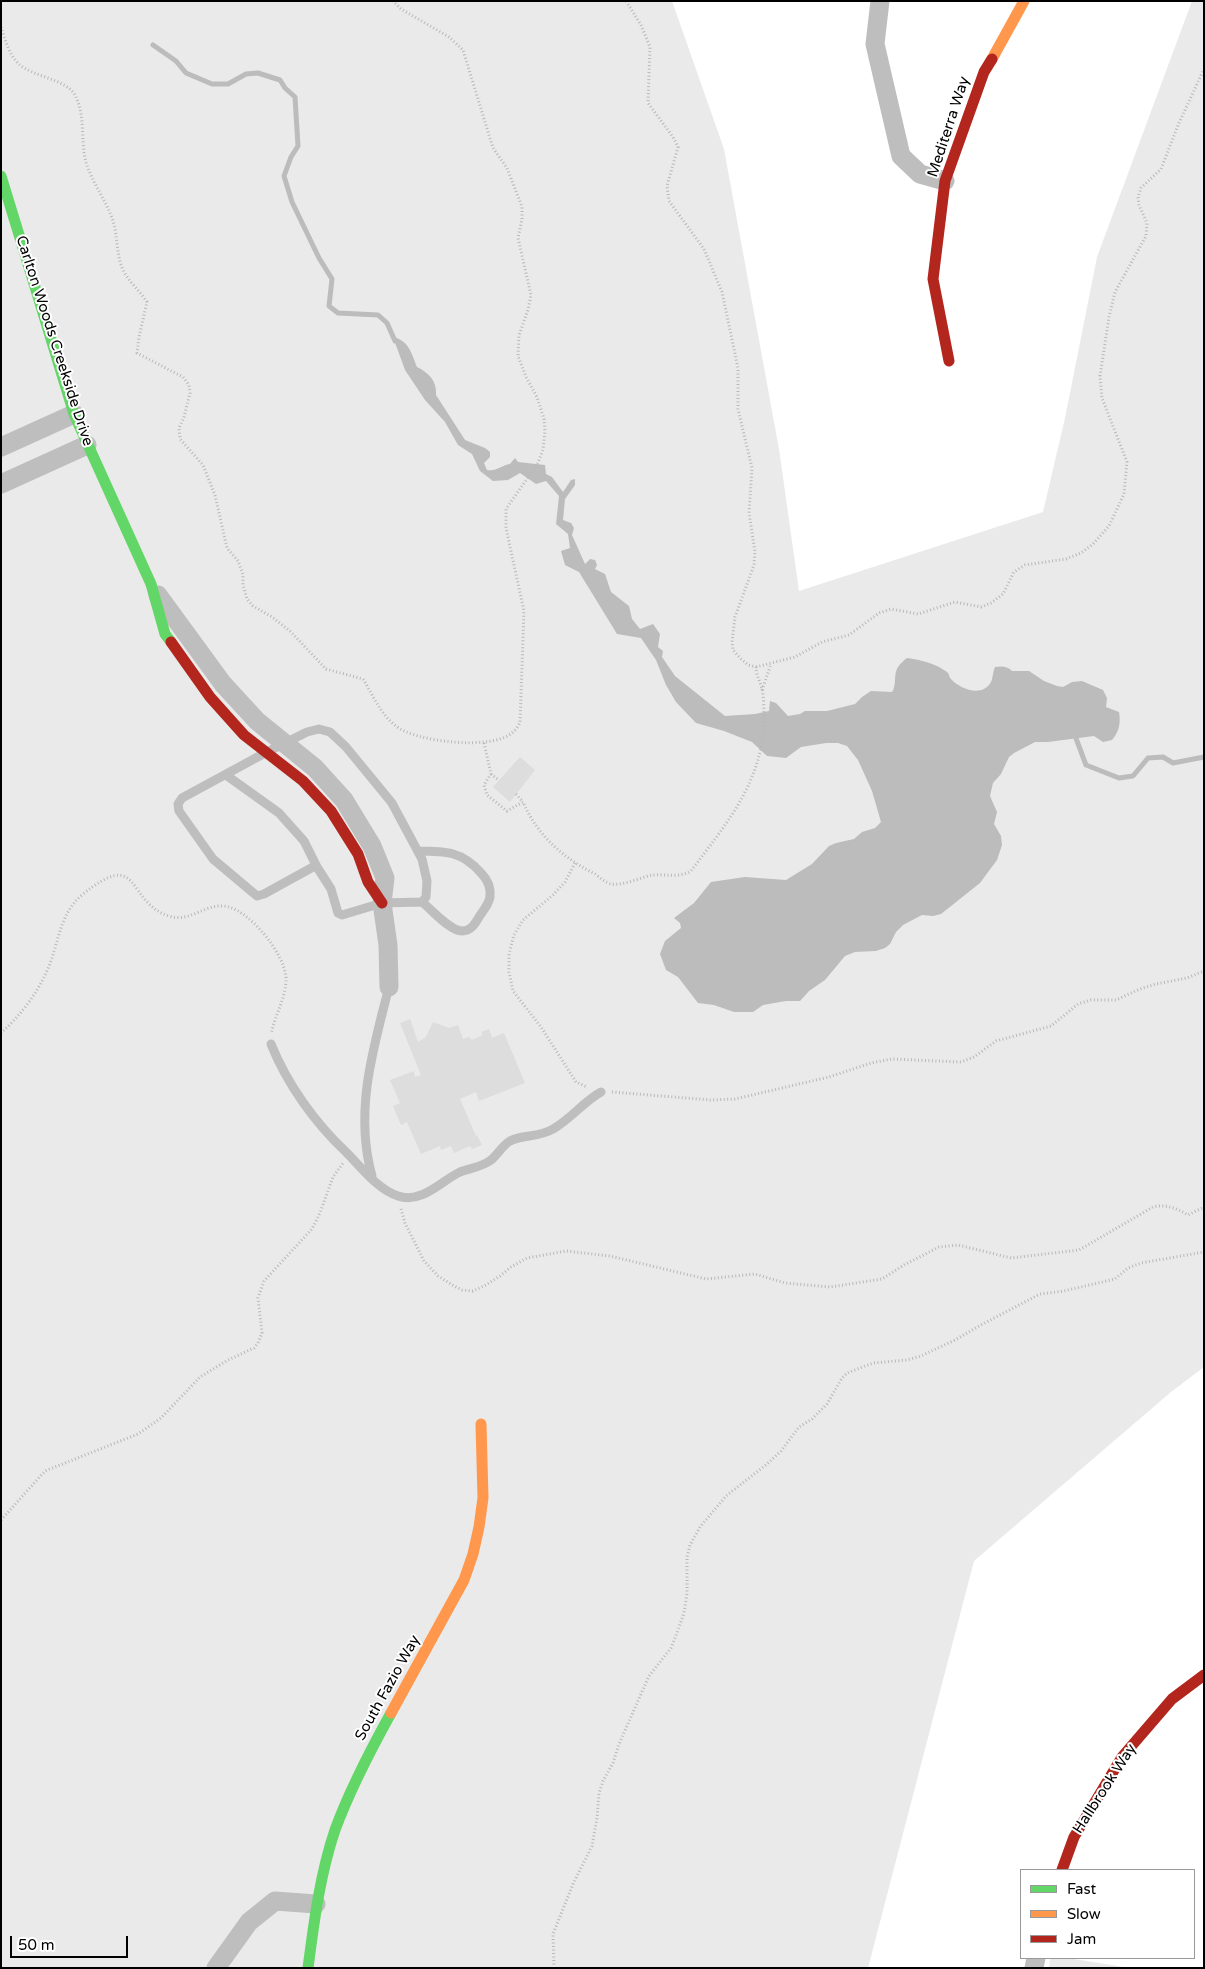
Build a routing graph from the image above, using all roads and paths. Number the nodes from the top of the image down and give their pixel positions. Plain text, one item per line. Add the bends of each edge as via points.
1 (393, 1) edge
2 (626, 1) edge
3 (880, 1) edge
4 (1024, 1) edge
5 (1, 27) edge
6 (1204, 69) edge
7 (1, 176) edge
8 (945, 181) junction
9 (949, 361) dead end
10 (74, 414) junction
11 (87, 446) junction
12 (1, 447) edge
13 (1, 484) edge
14 (151, 584) junction
15 (771, 664) junction
16 (756, 667) junction
17 (762, 690) junction
18 (484, 743) junction
19 (284, 744) junction
20 (265, 753) junction
21 (491, 774) junction
22 (226, 775) junction
23 (499, 780) dead end
24 (516, 794) dead end
25 (523, 802) junction
26 (418, 851) junction
27 (575, 863) junction
28 (317, 867) junction
29 (422, 902) junction
30 (382, 903) junction
31 (1204, 971) edge
32 (389, 987) joint
33 (1, 1033) edge
34 (270, 1044) joint
35 (601, 1092) junction
36 (349, 1156) junction
37 (373, 1178) junction
38 (398, 1196) junction
39 (1204, 1207) edge
40 (1204, 1252) edge
41 (481, 1424) dead end
42 (1, 1520) edge
43 (1204, 1675) edge
44 (1062, 1869) edge
45 (316, 1904) junction
46 (216, 1968) edge
47 (308, 1968) edge
48 (554, 1968) edge

1 - 18 path via 401,9 450,36 463,50 493,148 508,168 522,206 518,238 531,295 519,335 518,356 544,419 544,442 538,463 506,509 506,528 524,611 520,723 513,732
2 - 16 path via 650,47 648,103 678,147 667,186 669,201 704,249 722,292 738,368 738,408 752,468 749,513 755,552 754,565 735,617 732,642 733,650 740,658
3 - 8 street via 875,44 901,156 920,174
4 - 8 street, Mediterra Way via 984,72
5 - 18 path via 18,64 74,93 80,107 85,158 93,182 111,213 124,272 146,302 138,353 184,377 189,385 190,393 179,428 180,439 203,465 215,495 227,548 238,561 243,574 247,600 290,631 326,669 363,679 388,720 398,728 436,740
6 - 15 path via 1161,169 1141,188 1138,197 1147,223 1146,236 1116,292 1109,317 1100,376 1102,398 1125,455 1127,479 1124,494 1109,526 1081,553 1066,559 1025,565 1014,572 1002,594 991,603 981,607 955,602 918,614 890,609 879,613 849,635 822,642 795,657
7 - 10 street, Carlton Woods Creekside Drive
8 - 9 street, Mediterra Way via 932,279
10 - 11 street, Carlton Woods Creekside Drive
10 - 12 street
11 - 13 street
11 - 14 street, Carlton Woods Creekside Drive
14 - 19 street, Carlton Woods Creekside Drive via 223,684 257,721
14 - 20 street, Carlton Woods Creekside Drive via 165,634 210,697
15 - 16 path
15 - 17 path
16 - 17 path
17 - 27 path via 764,720 754,772 736,810 691,871 611,884
18 - 21 path
19 - 20 lane
19 - 26 lane via 307,732 319,729 330,732 392,803
19 - 30 street, Carlton Woods Creekside Drive via 314,768 344,800 372,846 384,878
20 - 22 lane
20 - 30 street, Carlton Woods Creekside Drive via 303,781 330,811 358,854 368,882
21 - 23 path
21 - 25 path via 484,785 494,800 507,811
22 - 28 lane via 279,813 304,841
22 - 28 lane via 182,798 178,804 179,811 213,859 257,896
24 - 25 path
25 - 27 path via 548,841
26 - 29 lane via 427,882 426,897
26 - 29 lane via 443,851 460,856 485,877 491,890 490,900 476,924 464,932 452,928
27 - 35 path via 565,882 523,920 509,954 509,972 513,991 541,1026 576,1082
28 - 30 lane via 331,889 338,913 342,915
29 - 30 lane
30 - 32 street, Carlton Woods Creekside Drive
31 - 35 path via 1116,1000 1091,1000 1078,1004 1051,1026 996,1041 961,1062 892,1059 871,1062 735,1099
32 - 37 lane via 366,1084 366,1140
33 - 34 path via 18,1018 46,974 70,907 102,881 122,874 152,908 167,916 177,919 188,917 206,908 222,906 234,908 254,922 272,944 286,970 282,1002 273,1022
34 - 36 lane via 310,1112
35 - 38 lane via 547,1133 509,1142 492,1160 450,1178 426,1193
36 - 37 lane
36 - 42 path via 333,1177 312,1229 264,1282 258,1298 262,1333 258,1344 200,1377 161,1418 138,1434 45,1471
37 - 38 lane
38 - 39 path via 405,1223 424,1261 438,1276 462,1290 473,1291 527,1258 566,1251 610,1256 706,1279 755,1274 785,1283 830,1287 882,1279 939,1247 958,1245 1011,1258 1079,1250 1161,1205 1188,1214
40 - 48 path via 1141,1263 1128,1268 1115,1280 1040,1294 921,1356 873,1362 847,1373 827,1404 799,1427 781,1451 726,1496 700,1527 690,1545 687,1594 678,1630 671,1648 649,1676 603,1781 592,1846 572,1884 553,1934
41 - 45 street, South Fazio Way via 482,1510 464,1580 360,1770 335,1831
43 - 44 street, Hallbrook Way via 1172,1699 1122,1757 1074,1837
45 - 46 street via 275,1901 249,1922
45 - 47 street, South Fazio Way

